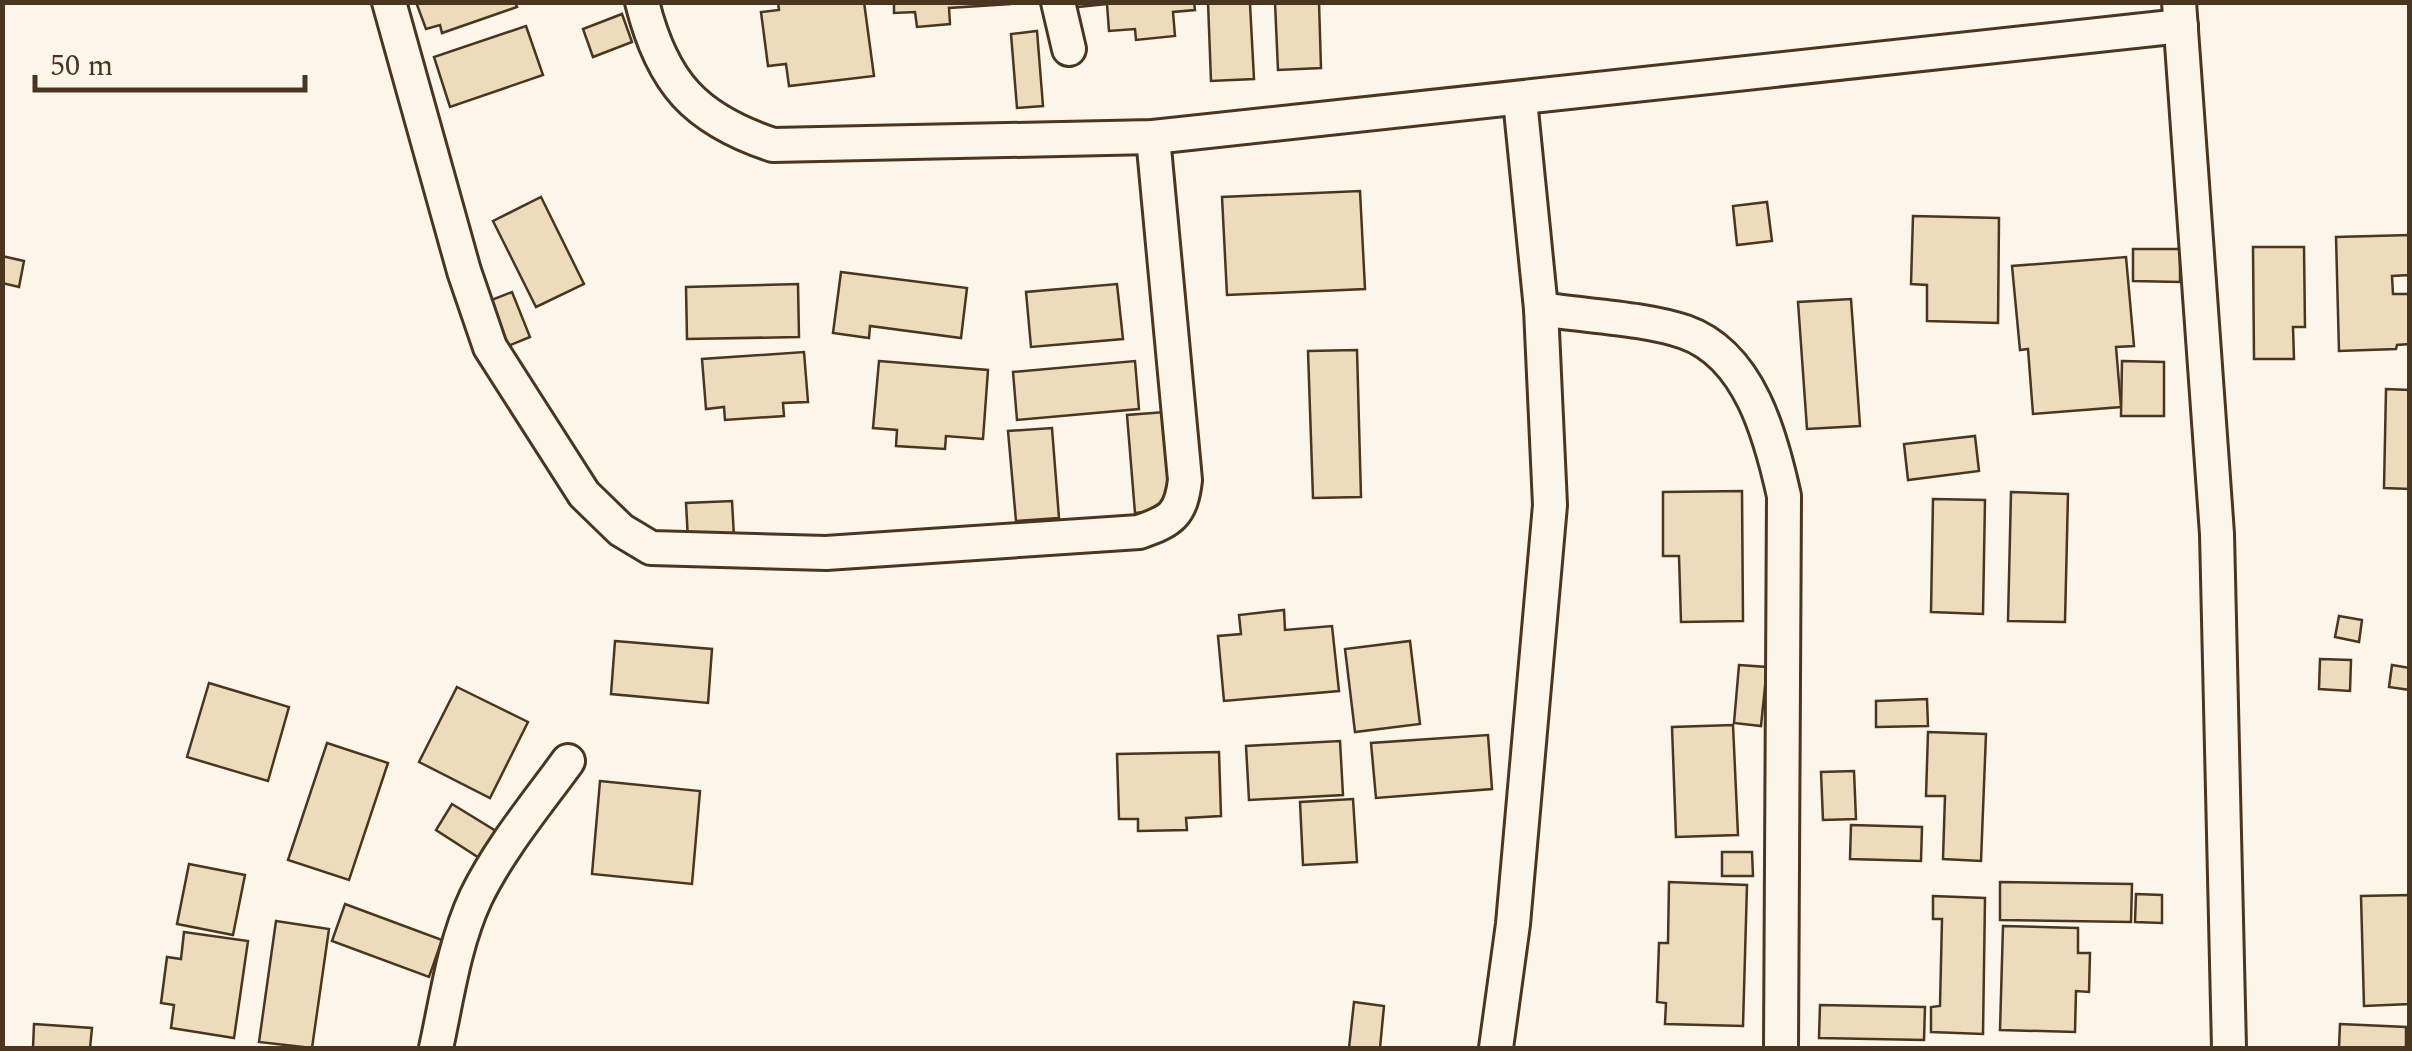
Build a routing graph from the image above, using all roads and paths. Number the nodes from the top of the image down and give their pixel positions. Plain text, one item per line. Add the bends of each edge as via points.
1 (389, 2) edge
2 (642, 2) edge
3 (1058, 2) edge
4 (2180, 14) edge
5 (1069, 49) dead end
6 (1520, 100) junction
7 (1154, 137) junction
8 (1541, 309) junction
9 (568, 761) dead end
10 (436, 1048) edge
11 (1496, 1048) edge
12 (1780, 1048) edge
13 (2228, 1048) edge

1 - 7 street via 490,347 584,494 651,548 826,553 1138,532 1164,524 1182,505 1185,480
2 - 7 street via 654,47 684,91 724,128 773,145
3 - 5 street
4 - 6 street
4 - 13 street via 2217,534
6 - 7 street
6 - 8 street
8 - 11 street via 1550,504
8 - 12 street via 1687,332 1729,363 1754,399 1774,450 1784,496
9 - 10 street via 476,899

